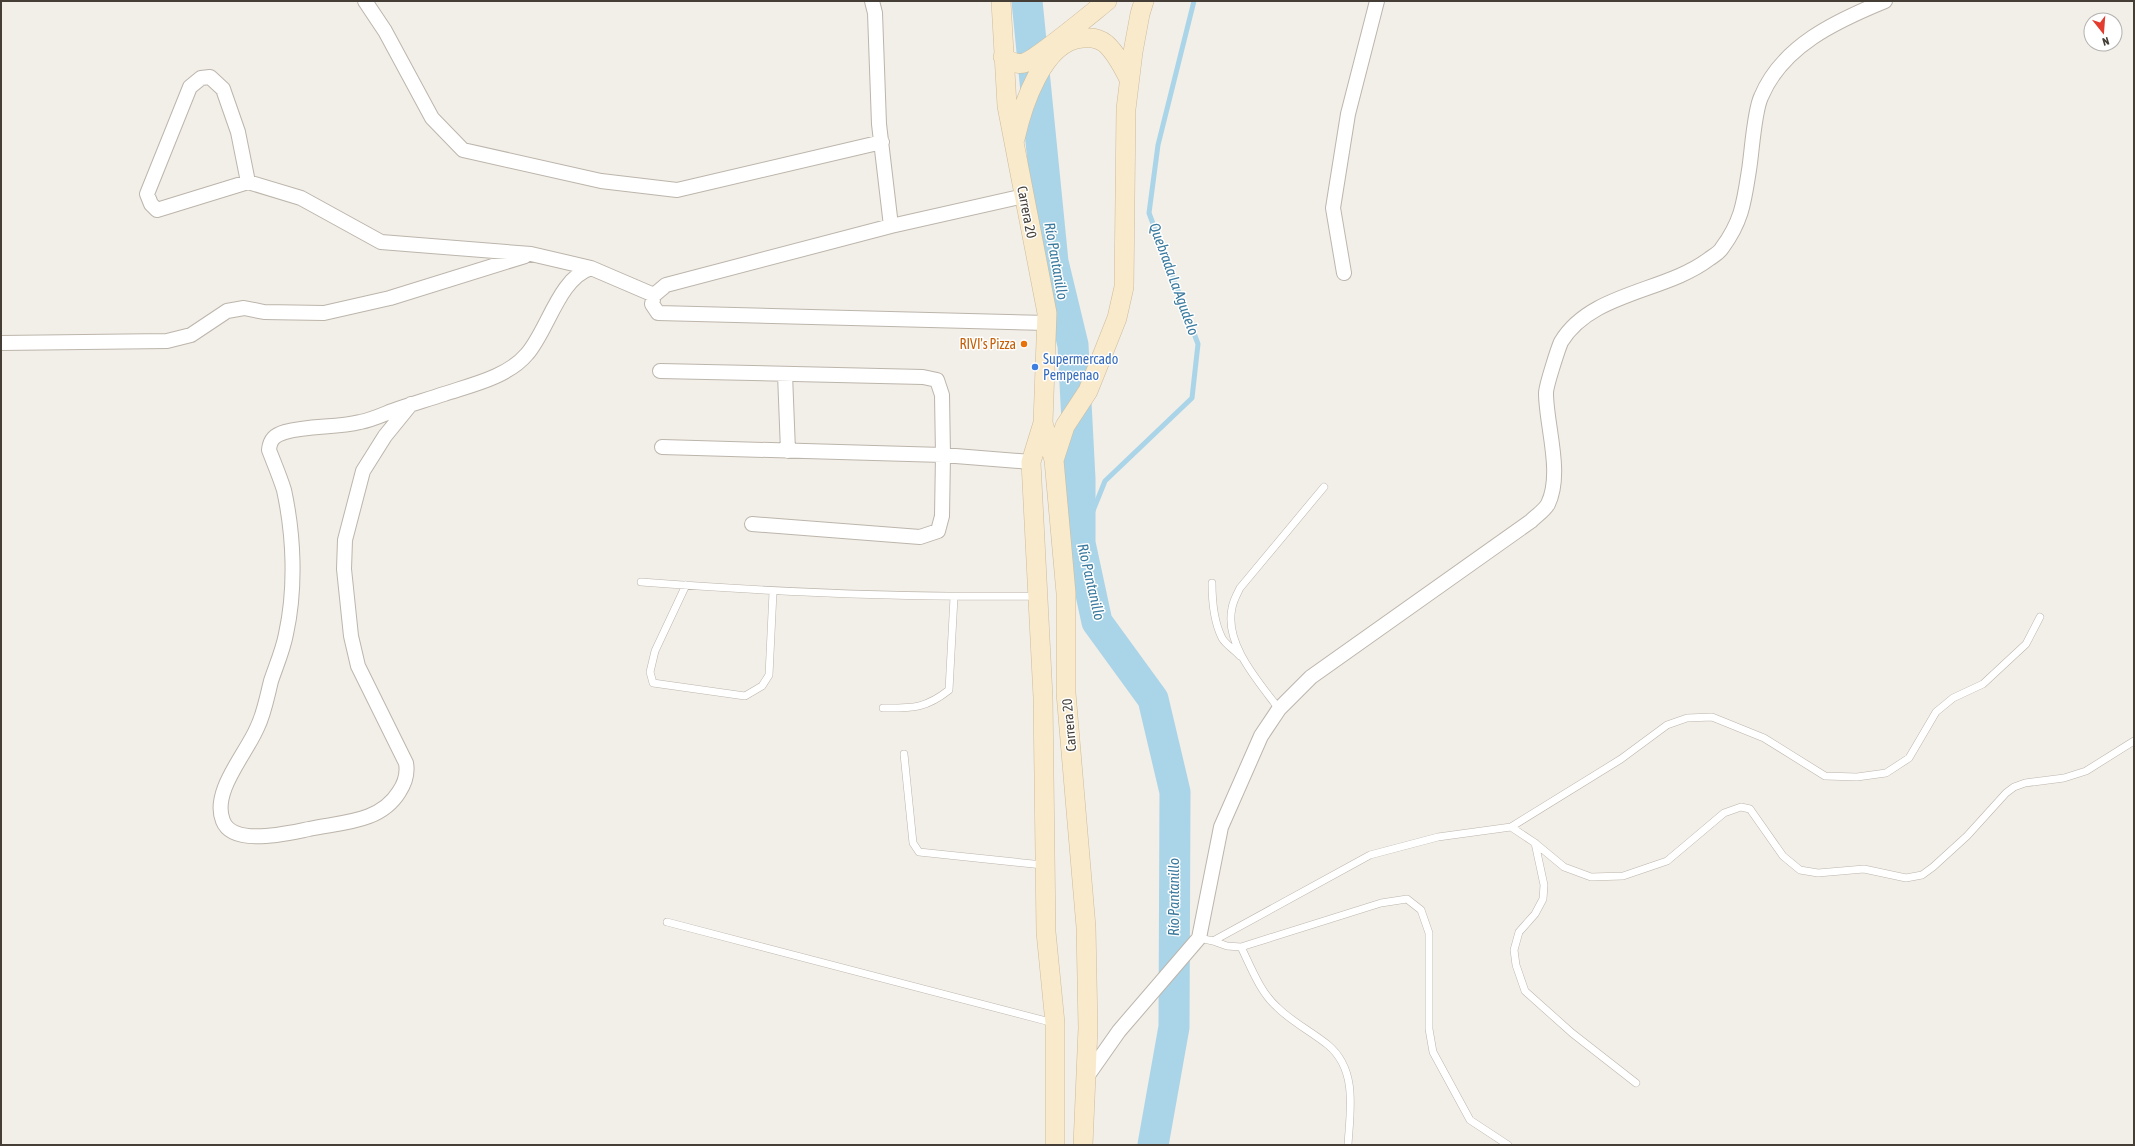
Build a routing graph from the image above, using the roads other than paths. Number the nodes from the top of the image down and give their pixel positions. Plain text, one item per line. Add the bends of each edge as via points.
1 (365, 1) edge
2 (872, 1) edge
3 (1001, 1) edge
4 (1107, 1) edge
5 (1144, 1) edge
6 (1885, 1) edge
7 (1377, 2) edge
8 (1003, 57) junction
9 (1129, 79) junction
10 (882, 142) junction
11 (1014, 144) junction
12 (248, 182) junction
13 (1024, 196) junction
14 (891, 226) junction
15 (531, 254) junction
16 (591, 268) junction
17 (1344, 273) dead end
18 (654, 295) junction
19 (1047, 323) junction
20 (1, 343) edge
21 (660, 371) dead end
22 (785, 374) junction
23 (411, 404) junction
24 (1043, 423) junction
25 (662, 447) dead end
26 (788, 451) junction
27 (943, 455) junction
28 (1054, 460) junction
29 (1031, 462) junction
30 (1324, 487) dead end
31 (752, 524) dead end
32 (641, 582) dead end
33 (1212, 583) dead end
34 (686, 585) junction
35 (773, 592) junction
36 (1038, 596) junction
37 (954, 597) junction
38 (2040, 617) dead end
39 (1240, 656) junction
40 (883, 708) dead end
41 (1279, 709) junction
42 (2134, 741) edge
43 (904, 754) dead end
44 (1511, 827) junction
45 (1535, 843) junction
46 (1046, 865) junction
47 (667, 922) dead end
48 (1213, 941) junction
49 (1195, 943) junction
50 (1241, 948) junction
51 (1055, 1023) junction
52 (1086, 1079) junction
53 (1636, 1082) dead end
54 (1055, 1145) edge
55 (1083, 1145) edge
56 (1348, 1145) edge
57 (1508, 1145) edge

1 - 10 street via 385,31 432,118 463,150 600,181 677,190
2 - 10 street via 875,13 879,124
3 - 8 main road, Carrera 20
4 - 8 main road via 1024,63 1012,62
5 - 9 main road
6 - 41 street via 1854,14 1811,38 1776,68 1760,98 1743,207 1735,230 1720,250 1694,271 1616,299 1586,317 1561,343 1546,391 1552,436 1553,483 1548,505 1531,521 1311,677
7 - 17 street via 1348,114 1332,208
8 - 11 main road, Carrera 20 via 1007,106
9 - 11 main road via 1119,59 1105,43 1093,37 1077,38 1059,48 1044,64 1036,80 1023,109
9 - 28 main road via 1126,109 1124,287 1117,318 1088,391 1065,426
10 - 14 street
11 - 13 main road, Carrera 20
12 - 12 street via 238,132 223,90 210,77 201,78 190,87 155,171 147,194 151,204 157,210
12 - 15 street via 301,198 381,242
13 - 14 street
13 - 19 main road, Carrera 20
14 - 18 street via 666,285
15 - 16 street
15 - 20 street via 390,298 324,313 264,312 244,308 227,311 191,335 167,342
16 - 18 street
16 - 23 street via 582,271 562,294 546,326 527,354 507,371
18 - 19 street via 652,304 658,313
19 - 24 main road, Carrera 20
21 - 22 street
22 - 26 street
22 - 27 street via 923,376 936,380 942,395
23 - 23 street via 361,422 285,432 269,443 269,450 284,490 292,593 286,635 258,728 222,793 221,814 223,822 230,830 266,837 360,819 385,809 402,788 407,776 406,764 358,666 350,630 344,569 345,540 363,471 385,436
24 - 28 main road, Carrera 20
24 - 29 main road, Carrera 20
25 - 26 street
26 - 27 street
27 - 29 street
27 - 31 street via 942,516 938,531 920,537
28 - 52 main road, Carrera 20 via 1066,594 1066,693 1086,927
29 - 36 main road, Carrera 20
30 - 39 lane via 1240,588 1232,608 1232,625
32 - 34 lane
33 - 39 lane via 1216,621 1223,639
34 - 35 lane
34 - 35 lane via 655,651 650,672 653,683 745,696 762,686 769,675
35 - 37 lane
36 - 37 lane
36 - 46 main road, Carrera 20
37 - 40 lane via 949,690 934,701 914,708
38 - 44 lane via 2026,644 1983,684 1953,698 1936,712 1909,758 1886,773 1857,778 1825,776 1764,738 1712,717 1687,718 1666,725 1621,759
39 - 41 lane
41 - 49 street via 1261,736 1221,827
42 - 45 lane via 2086,771 2064,778 2014,787 1934,867 1922,875 1906,878 1864,869 1818,873 1800,870 1783,856 1750,809 1741,807 1724,813 1667,861 1623,876 1591,877 1577,872 1564,867
43 - 46 lane via 913,843 919,852
44 - 45 lane
44 - 48 lane via 1438,837 1370,855
45 - 53 lane via 1544,885 1543,899 1535,914 1519,932 1514,950 1516,966 1525,991 1572,1033
46 - 51 main road, Carrera 20 via 1046,932
47 - 51 lane
48 - 49 lane
48 - 50 lane
49 - 52 street via 1119,1030
50 - 56 lane via 1260,984 1276,1007 1330,1046 1345,1067 1351,1093
50 - 57 lane via 1381,903 1407,899 1421,910 1429,933 1429,1029 1433,1052 1470,1120
51 - 54 main road, Carrera 20
52 - 55 main road, Carrera 20

